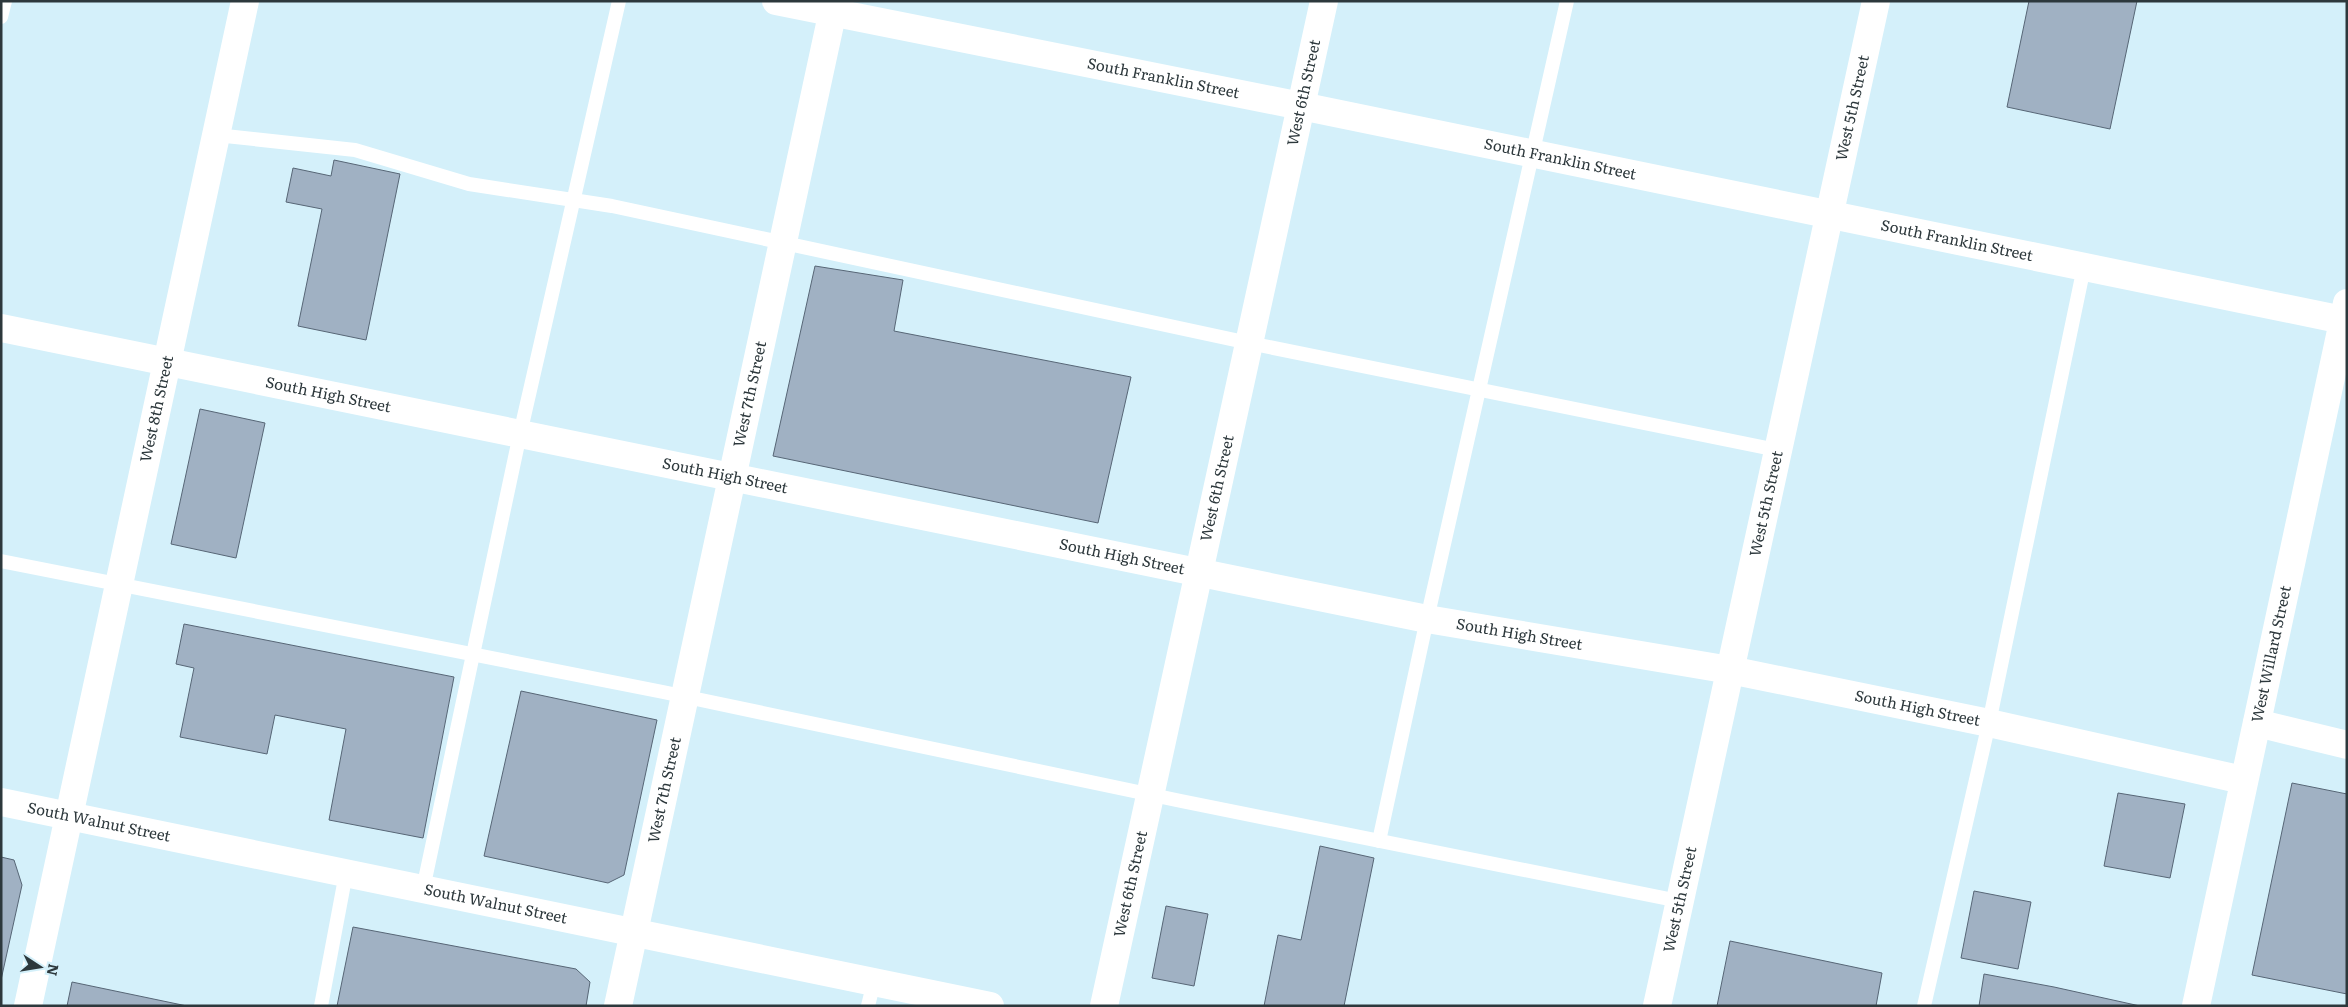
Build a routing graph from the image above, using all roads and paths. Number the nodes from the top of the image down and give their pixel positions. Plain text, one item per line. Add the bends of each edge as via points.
1 (5, 1) edge
2 (245, 1) edge
3 (619, 1) edge
4 (776, 1) edge
5 (1324, 1) edge
6 (1567, 1) edge
7 (1876, 1) edge
8 (834, 7) edge
9 (1, 17) edge
10 (1301, 106) junction
11 (216, 135) junction
12 (1534, 154) junction
13 (574, 200) junction
14 (1829, 216) junction
15 (782, 242) junction
16 (2084, 267) junction
17 (2345, 312) edge
18 (1, 328) edge
19 (1249, 343) junction
20 (167, 362) junction
21 (1480, 390) junction
22 (520, 434) junction
23 (1777, 450) junction
24 (731, 477) junction
25 (1, 561) edge
26 (1200, 573) junction
27 (119, 585) junction
28 (1427, 619) junction
29 (474, 655) junction
30 (1730, 670) junction
31 (684, 696) junction
32 (2257, 723) junction
33 (1989, 724) junction
34 (2347, 745) edge
35 (2244, 780) junction
36 (1151, 794) junction
37 (1, 802) edge
38 (68, 816) junction
39 (1380, 841) junction
40 (346, 873) junction
41 (423, 889) junction
42 (1679, 901) junction
43 (633, 932) junction
44 (871, 994) edge
45 (28, 1006) edge
46 (321, 1006) edge
47 (618, 1006) edge
48 (990, 1006) edge
49 (1104, 1006) edge
50 (1657, 1006) edge
51 (1924, 1006) edge
52 (2196, 1006) edge

1 - 9 lane
2 - 11 street, West 8th Street
3 - 13 lane
4 - 8 street, South Franklin Street
5 - 10 street, West 6th Street
6 - 12 lane
7 - 14 street, West 5th Street
8 - 10 street, South Franklin Street
8 - 15 street, West 7th Street
10 - 12 street, South Franklin Street
10 - 19 street, West 6th Street
11 - 13 lane via 355,150 469,184
11 - 20 street, West 8th Street
12 - 14 street, South Franklin Street
12 - 21 lane
13 - 15 lane
13 - 22 lane
14 - 16 street, South Franklin Street
14 - 23 street, West 5th Street
15 - 19 lane
15 - 24 street, West 7th Street
16 - 17 street, South Franklin Street
16 - 33 lane
17 - 32 street, West Willard Street
18 - 20 street, South High Street
19 - 21 lane
19 - 26 street, West 6th Street
20 - 22 street, South High Street
20 - 27 street, West 8th Street
21 - 23 lane
21 - 28 lane
22 - 24 street, South High Street
22 - 29 lane
23 - 30 street, West 5th Street
24 - 26 street, South High Street
24 - 31 street, West 7th Street
25 - 27 lane
26 - 28 street, South High Street
26 - 36 street, West 6th Street
27 - 29 lane
27 - 38 street, West 8th Street
28 - 30 street, South High Street
28 - 39 lane
29 - 31 lane
29 - 41 lane
30 - 33 street, South High Street
30 - 42 street, West 5th Street
31 - 36 lane
31 - 43 street, West 7th Street
32 - 34 street
32 - 35 street, West Willard Street
33 - 35 street, South High Street
33 - 51 lane
35 - 52 street, West Willard Street
36 - 39 lane
36 - 49 street, West 6th Street
37 - 38 street, South Walnut Street
38 - 40 street, South Walnut Street
38 - 45 street, West 8th Street
39 - 42 lane
40 - 41 street, South Walnut Street
40 - 46 lane
41 - 43 street, South Walnut Street
42 - 50 street, West 5th Street
43 - 44 street, South Walnut Street
43 - 47 street, West 7th Street
44 - 48 street, South Walnut Street

